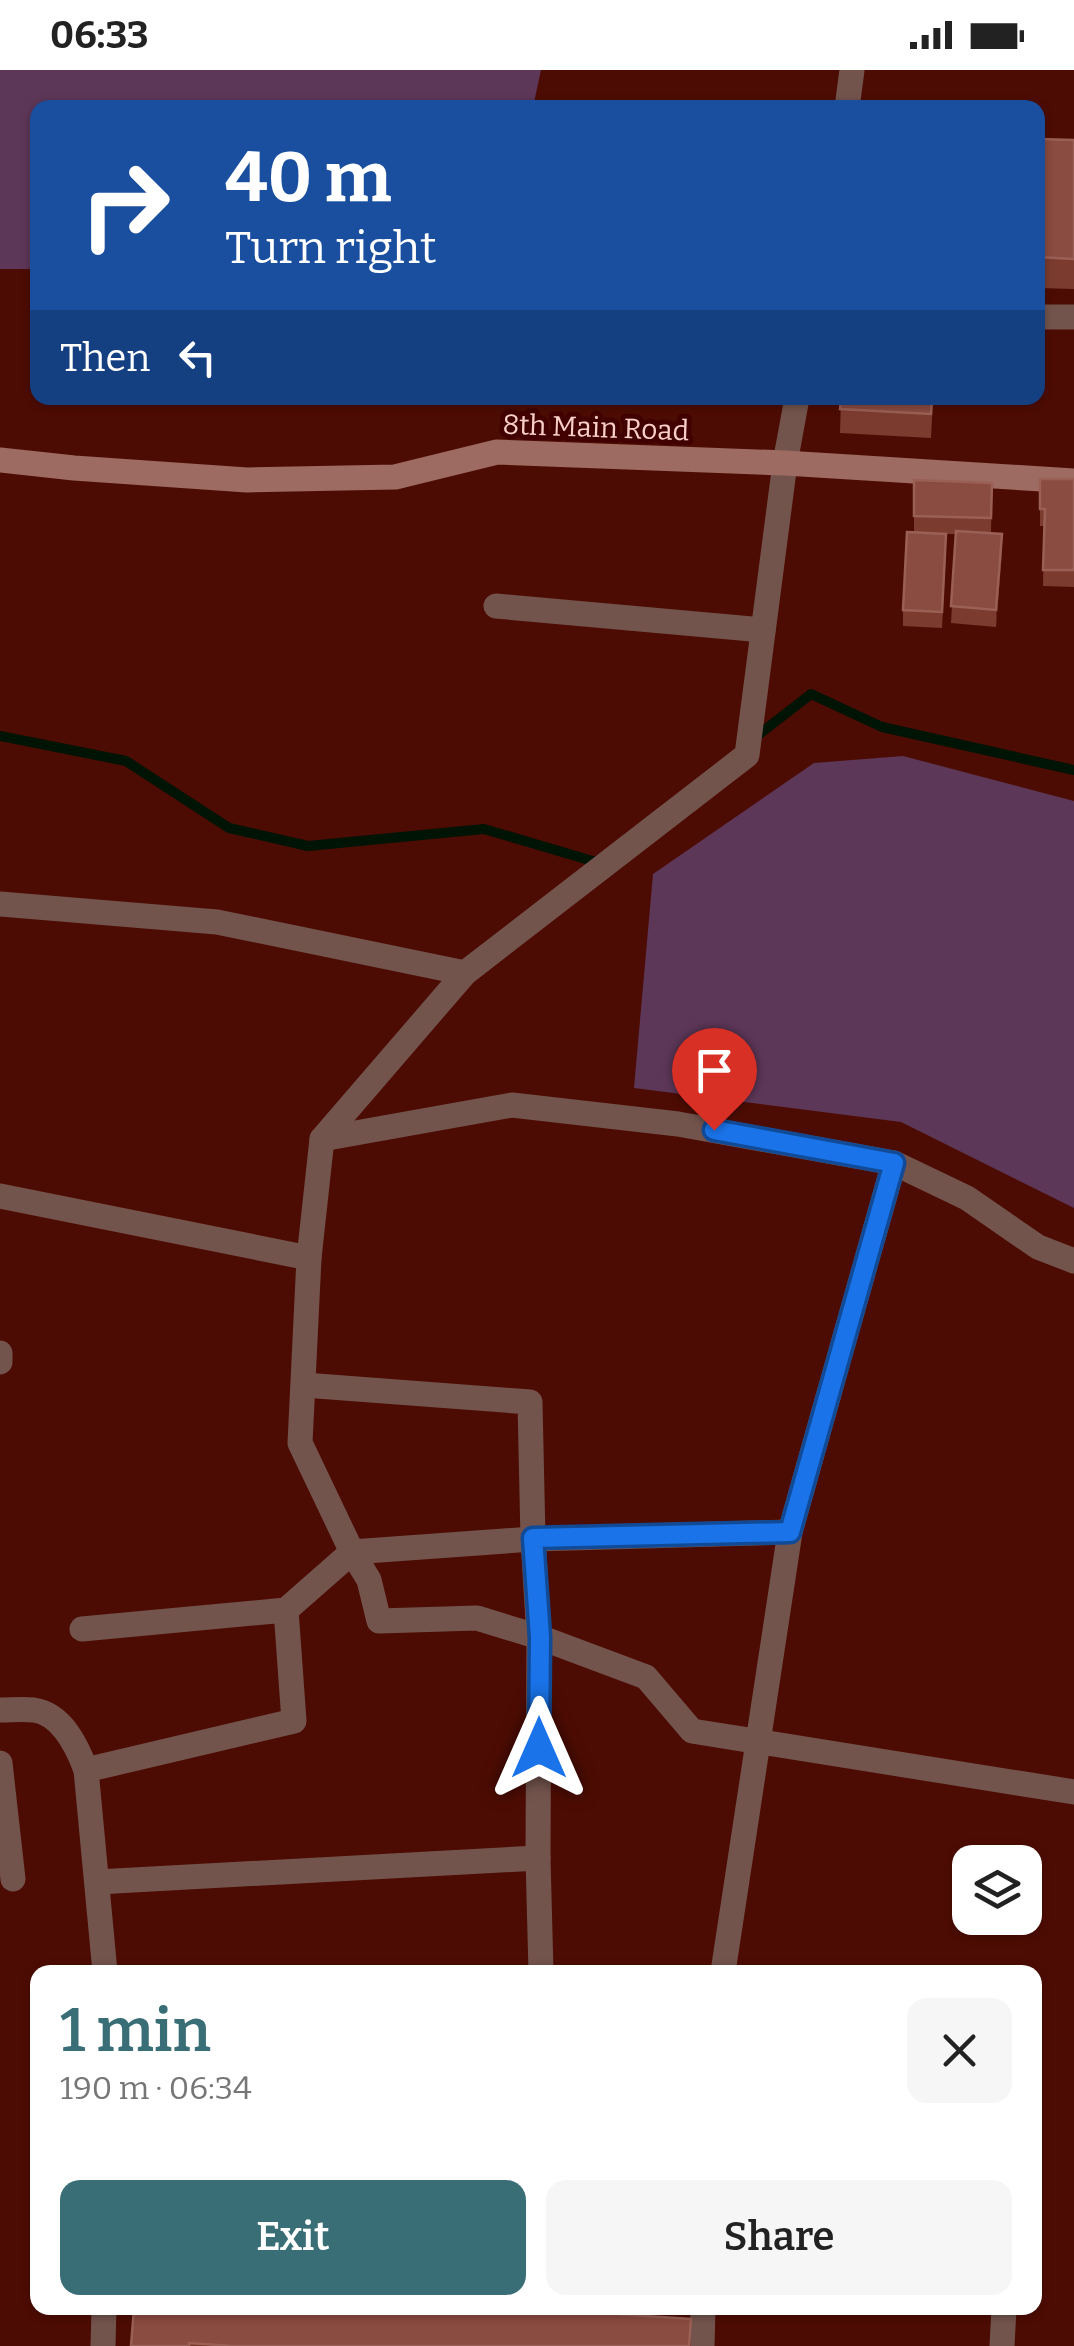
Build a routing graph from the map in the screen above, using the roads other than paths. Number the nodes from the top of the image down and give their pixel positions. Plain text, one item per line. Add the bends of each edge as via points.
1 (852, 70) edge
2 (847, 100) edge
3 (1045, 317) edge
4 (1074, 317) edge
5 (796, 405) edge
6 (0, 460) edge
7 (785, 463) junction
8 (1074, 480) edge
9 (496, 606) dead end
10 (763, 630) junction
11 (0, 904) edge
12 (465, 973) junction
13 (322, 1139) junction
14 (894, 1163) junction
15 (0, 1196) edge
16 (310, 1258) junction
17 (1074, 1261) edge
18 (0, 1354) edge
19 (0, 1362) edge
20 (304, 1385) junction
21 (790, 1532) junction
22 (533, 1538) junction
23 (352, 1552) junction
24 (286, 1610) junction
25 (82, 1629) dead end
26 (540, 1637) junction
27 (0, 1710) edge
28 (759, 1742) junction
29 (0, 1764) edge
30 (86, 1770) junction
31 (1074, 1792) edge
32 (538, 1858) junction
33 (13, 1879) dead end
34 (97, 1882) junction
35 (104, 1965) edge
36 (540, 1965) edge
37 (724, 1965) edge
38 (104, 2315) edge
39 (702, 2315) edge
40 (1004, 2315) edge
41 (103, 2346) edge
42 (702, 2346) edge
43 (1002, 2346) edge

1 - 2 street
3 - 4 street
5 - 7 street
6 - 7 street, 8th Main Road via 247,480 394,477 497,452
7 - 8 street, 8th Main Road
7 - 10 street
9 - 10 street
10 - 12 street via 747,755
11 - 12 street via 217,922
12 - 13 street
13 - 14 street via 512,1105 678,1124
13 - 16 street
14 - 17 street via 967,1198 1038,1248
14 - 21 street
15 - 16 street
16 - 20 street
18 - 19 street
20 - 22 street via 530,1402
20 - 23 street via 300,1444
21 - 22 street
21 - 28 street
22 - 23 street
22 - 26 street
23 - 24 street
23 - 26 street via 369,1580 379,1621 477,1618
24 - 25 street
24 - 30 street via 294,1720
26 - 28 street via 646,1677 692,1730
26 - 32 street
27 - 30 street via 38,1710 51,1717 75,1740
28 - 31 street
28 - 37 street
29 - 33 street
30 - 34 street
32 - 34 street
32 - 36 street
34 - 35 street
38 - 41 street
39 - 42 street
40 - 43 street

